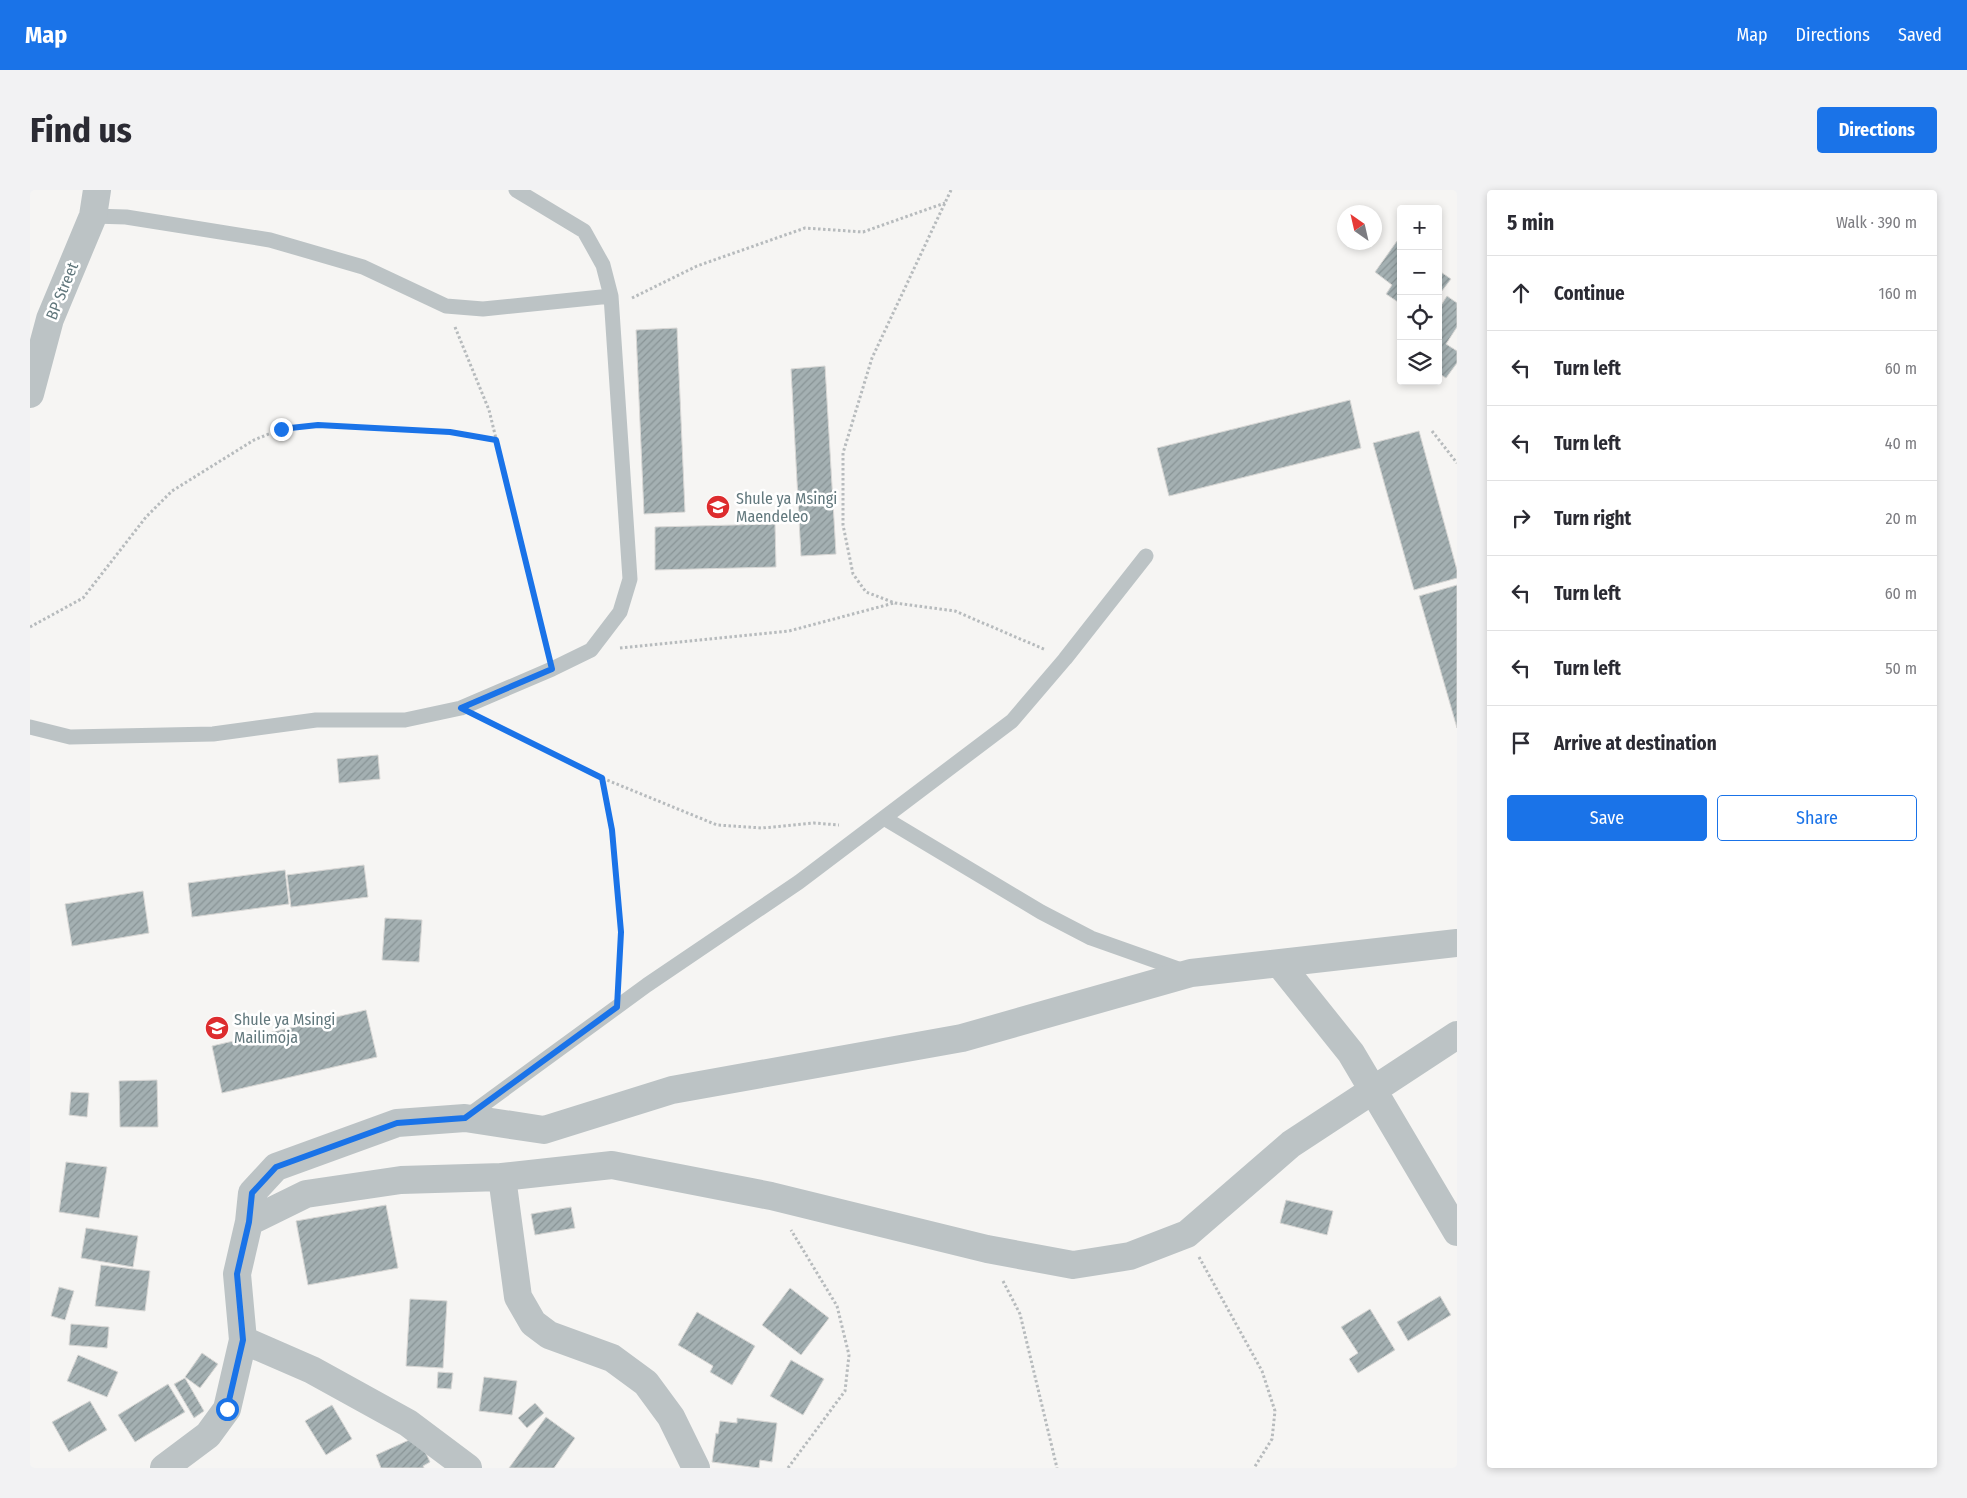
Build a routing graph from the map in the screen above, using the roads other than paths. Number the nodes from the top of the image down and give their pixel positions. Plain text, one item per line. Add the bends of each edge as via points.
1 (516, 190) edge
2 (95, 203) edge
3 (611, 302) junction
4 (30, 394) edge
5 (1146, 556) dead end
6 (30, 727) edge
7 (878, 823) junction
8 (1457, 943) edge
9 (1279, 963) junction
10 (1191, 973) junction
11 (1457, 1035) edge
12 (1373, 1089) junction
13 (465, 1118) junction
14 (502, 1178) junction
15 (249, 1222) junction
16 (1457, 1232) edge
17 (243, 1340) junction
18 (164, 1468) edge
19 (468, 1468) edge
20 (696, 1468) edge

1 - 3 lane via 584,231 603,264
2 - 3 lane via 126,216 270,240 363,267 446,306 483,309
2 - 4 street, BP Street via 50,319
3 - 6 lane via 630,579 620,612 590,650 461,708 405,720 316,720 212,734 70,737
5 - 7 lane via 1012,721
7 - 10 lane via 1091,938
7 - 13 lane
8 - 9 street
9 - 10 street
9 - 12 street via 1351,1053
10 - 13 street via 962,1038 672,1090 544,1130
11 - 12 street
12 - 14 street via 1291,1144 1187,1234 1130,1256 1073,1265 987,1249 771,1196 612,1165
12 - 16 street
13 - 15 street via 397,1123 276,1167 252,1193
14 - 15 street via 400,1180 306,1194
14 - 20 street via 518,1297 533,1323 549,1335 612,1358 646,1383 671,1416
15 - 17 street via 237,1274
17 - 18 street via 227,1409 208,1435
17 - 19 street via 312,1370 408,1423

